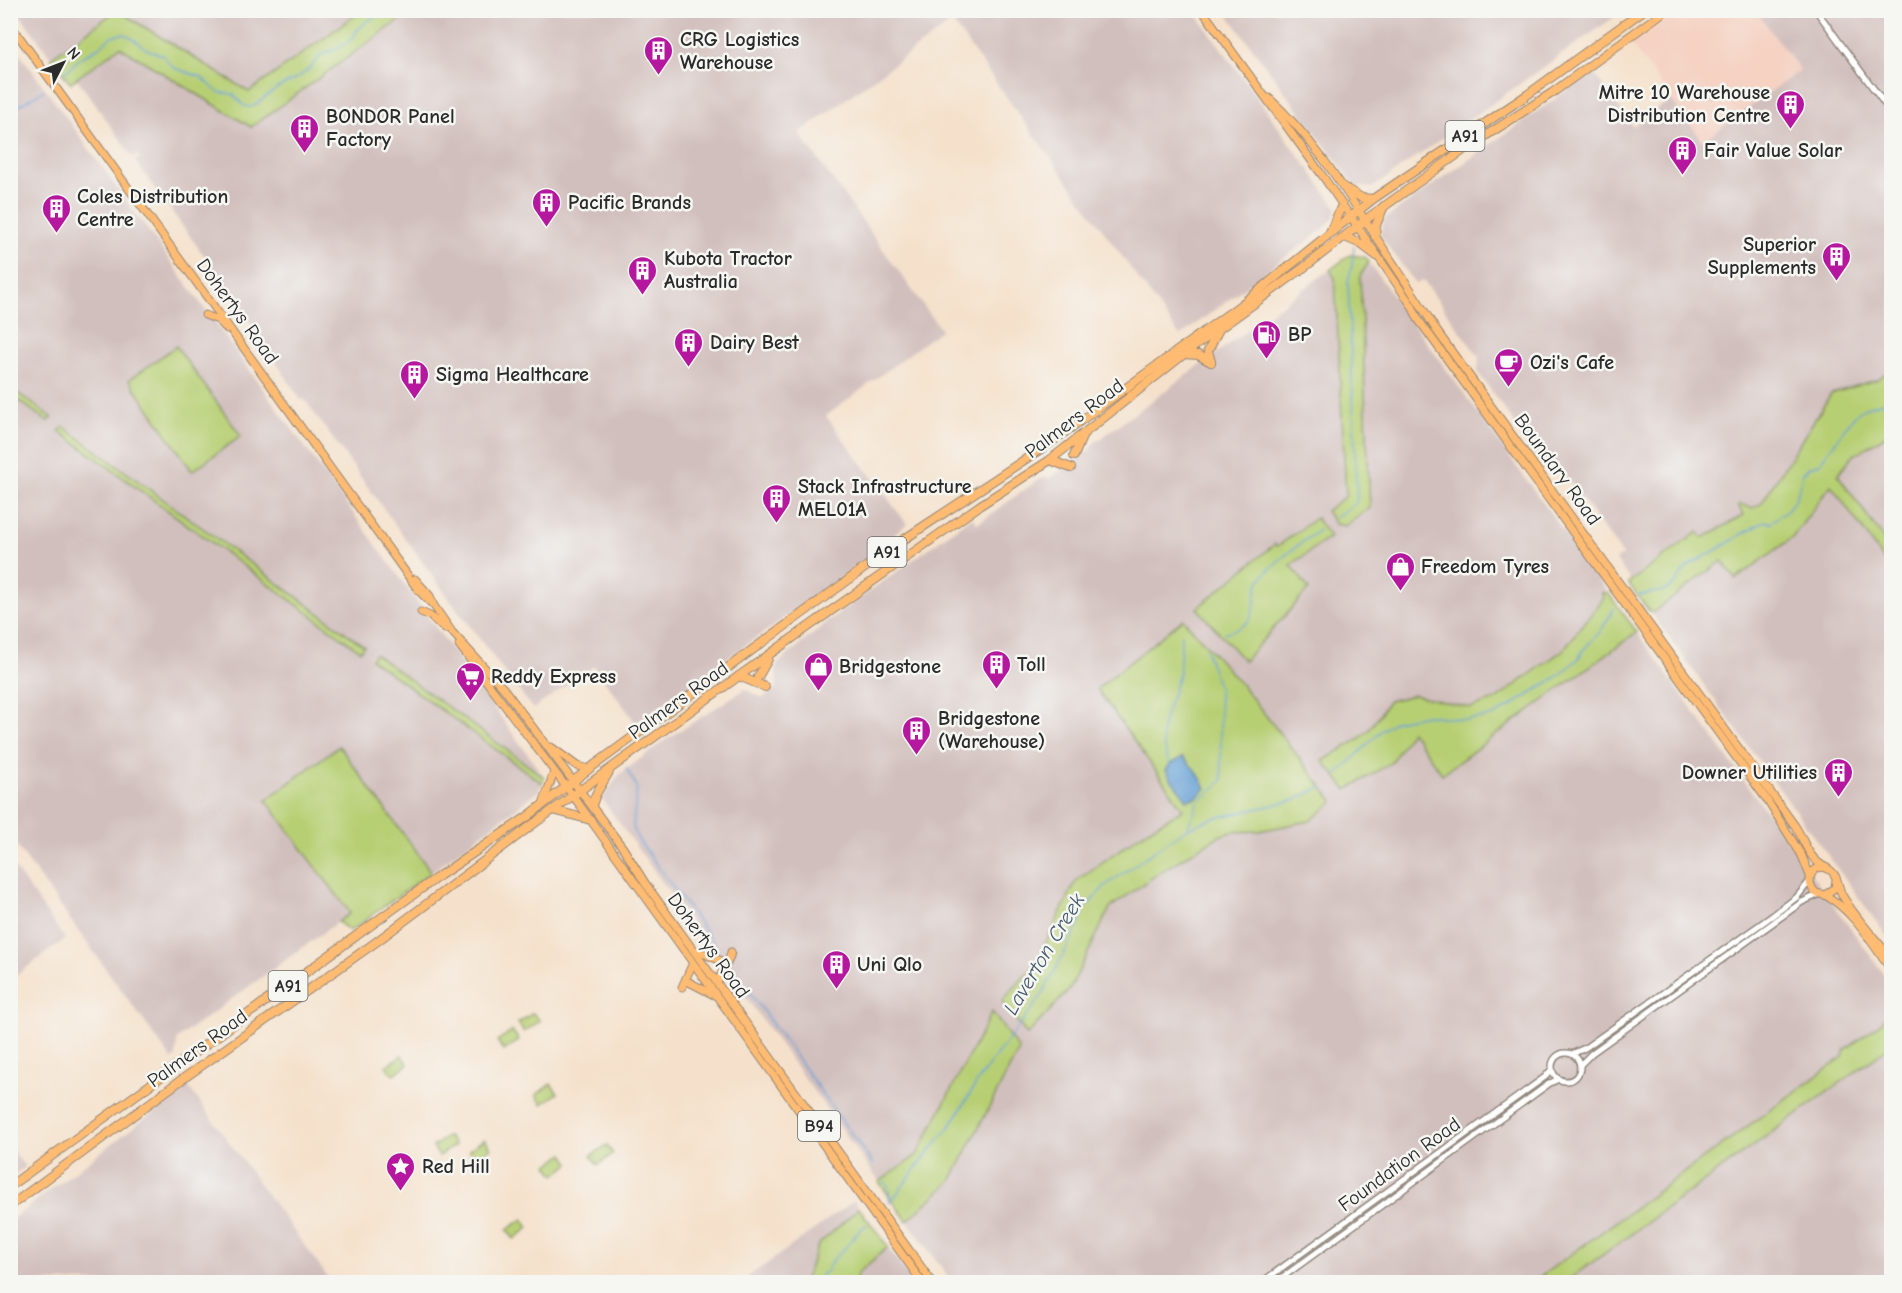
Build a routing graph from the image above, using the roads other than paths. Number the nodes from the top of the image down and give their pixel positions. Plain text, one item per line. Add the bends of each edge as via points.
1 (1202, 10) edge
2 (1644, 10) edge
3 (1666, 10) edge
4 (1816, 10) edge
5 (10, 24) edge
6 (1260, 90) junction
7 (1891, 114) edge
8 (1289, 120) junction
9 (1290, 131) junction
10 (1343, 187) junction
11 (1373, 200) junction
12 (1342, 205) junction
13 (1385, 206) junction
14 (1359, 211) junction
15 (1351, 217) junction
16 (1365, 220) junction
17 (1357, 227) junction
18 (1329, 235) junction
19 (1375, 236) junction
20 (1345, 237) junction
21 (1377, 256) junction
22 (1411, 289) junction
23 (1412, 306) junction
24 (205, 315) dead end
25 (1220, 328) junction
26 (1184, 354) junction
27 (264, 375) junction
28 (1500, 424) junction
29 (1082, 436) junction
30 (1074, 456) dead end
31 (1050, 460) junction
32 (1071, 468) dead end
33 (1542, 476) junction
34 (1541, 489) junction
35 (421, 612) dead end
36 (452, 632) junction
37 (458, 644) junction
38 (1667, 648) junction
39 (771, 654) junction
40 (1660, 654) junction
41 (739, 676) junction
42 (758, 677) dead end
43 (765, 687) dead end
44 (544, 742) junction
45 (611, 768) junction
46 (589, 769) junction
47 (554, 772) junction
48 (569, 784) junction
49 (576, 793) junction
50 (543, 804) junction
51 (592, 805) junction
52 (553, 810) junction
53 (591, 820) junction
54 (1827, 868) junction
55 (1810, 879) junction
56 (1836, 879) junction
57 (1822, 894) junction
58 (1774, 919) junction
59 (691, 948) junction
60 (731, 952) dead end
61 (1892, 959) edge
62 (719, 960) dead end
63 (692, 964) junction
64 (1892, 971) edge
65 (689, 982) dead end
66 (717, 983) junction
67 (682, 987) dead end
68 (714, 995) junction
69 (1572, 1054) junction
70 (1580, 1065) junction
71 (1552, 1069) junction
72 (1559, 1079) junction
73 (159, 1080) junction
74 (165, 1091) junction
75 (1489, 1118) junction
76 (1493, 1125) junction
77 (1442, 1152) junction
78 (1446, 1159) junction
79 (10, 1186) edge
80 (10, 1206) edge
81 (922, 1282) edge
82 (932, 1282) edge
83 (1262, 1282) edge
84 (1276, 1282) edge

1 - 6 main road, Boundary Road
2 - 11 highway, A91
3 - 13 highway, A91
4 - 7 street
5 - 27 main road, Dohertys Road / B94
6 - 8 main road, Boundary Road
6 - 9 main road, Boundary Road
8 - 9 main road
8 - 10 main road, Boundary Road
9 - 12 main road, Boundary Road
10 - 11 highway
10 - 14 main road, Boundary Road
11 - 14 highway, A91
12 - 15 main road, Boundary Road
12 - 18 highway
13 - 16 highway, A91
13 - 19 highway
14 - 15 highway, Palmers Road / A91
14 - 16 main road, Boundary Road
15 - 17 main road, Boundary Road
15 - 18 highway, Palmers Road / A91
16 - 17 highway, Palmers Road / A91
16 - 19 main road, Boundary Road
17 - 20 highway, Palmers Road / A91
17 - 21 main road, Boundary Road
18 - 46 highway, Palmers Road / A91 via 1242,304 1050,444 903,540
19 - 22 main road, Boundary Road
20 - 21 highway
20 - 25 highway, Palmers Road / A91
21 - 23 main road, Boundary Road
22 - 23 main road
22 - 28 main road, Boundary Road
23 - 28 main road, Boundary Road
24 - 27 main road via 225,327
25 - 26 highway, Palmers Road / A91
25 - 26 highway via 1208,351 1211,362 1198,355
26 - 29 highway, Palmers Road / A91
27 - 36 main road, Dohertys Road / B94
28 - 33 main road, Boundary Road
28 - 34 main road, Boundary Road
29 - 30 highway
29 - 31 highway, Palmers Road / A91
31 - 32 highway
31 - 39 highway, Palmers Road / A91
33 - 34 main road
33 - 38 main road, Boundary Road
34 - 40 main road, Boundary Road
35 - 37 main road via 440,622
36 - 37 main road, Dohertys Road / B94
36 - 44 main road, Dohertys Road / B94 via 504,689
37 - 47 main road, Dohertys Road / B94
38 - 40 main road
38 - 54 main road, Boundary Road via 1795,826 1811,856
39 - 41 highway, Palmers Road / A91
39 - 42 highway
40 - 55 main road, Boundary Road via 1767,800 1802,856
41 - 43 highway
41 - 45 highway, Palmers Road / A91
44 - 46 main road via 577,766
44 - 48 main road, Dohertys Road / B94
45 - 49 highway, Palmers Road / A91
45 - 51 highway
46 - 48 highway, Palmers Road / A91
47 - 48 main road, Dohertys Road / B94
47 - 50 main road
48 - 49 main road, Dohertys Road / B94
48 - 50 highway, Palmers Road / A91
49 - 51 main road, Dohertys Road / B94
49 - 52 highway, Palmers Road / A91
49 - 53 main road, Dohertys Road / B94
50 - 73 highway, Palmers Road / A91
51 - 59 main road, Dohertys Road / B94
52 - 53 highway
52 - 74 highway, Palmers Road / A91 via 376,942
53 - 63 main road, Dohertys Road / B94
54 - 55 main road via 1819,868
54 - 56 main road
55 - 57 main road via 1812,890
55 - 58 street
56 - 57 main road via 1832,891
56 - 61 main road via 1851,908
57 - 58 street
57 - 64 main road via 1842,905
58 - 69 street
58 - 70 street
59 - 62 main road
59 - 66 main road, Dohertys Road / B94
60 - 66 main road
63 - 67 main road
63 - 68 main road, Dohertys Road / B94
65 - 68 main road
66 - 82 main road, Dohertys Road / B94
68 - 81 main road, Dohertys Road / B94
69 - 70 street
69 - 71 street via 1557,1056
70 - 72 street via 1575,1078
71 - 72 street
71 - 75 street, Foundation Road
72 - 76 street, Foundation Road
73 - 74 highway
73 - 79 highway, Palmers Road / A91
74 - 80 highway, Palmers Road / A91
75 - 76 street
75 - 77 street, Foundation Road
76 - 78 street, Foundation Road
77 - 78 street
77 - 83 street, Foundation Road
78 - 84 street, Foundation Road

